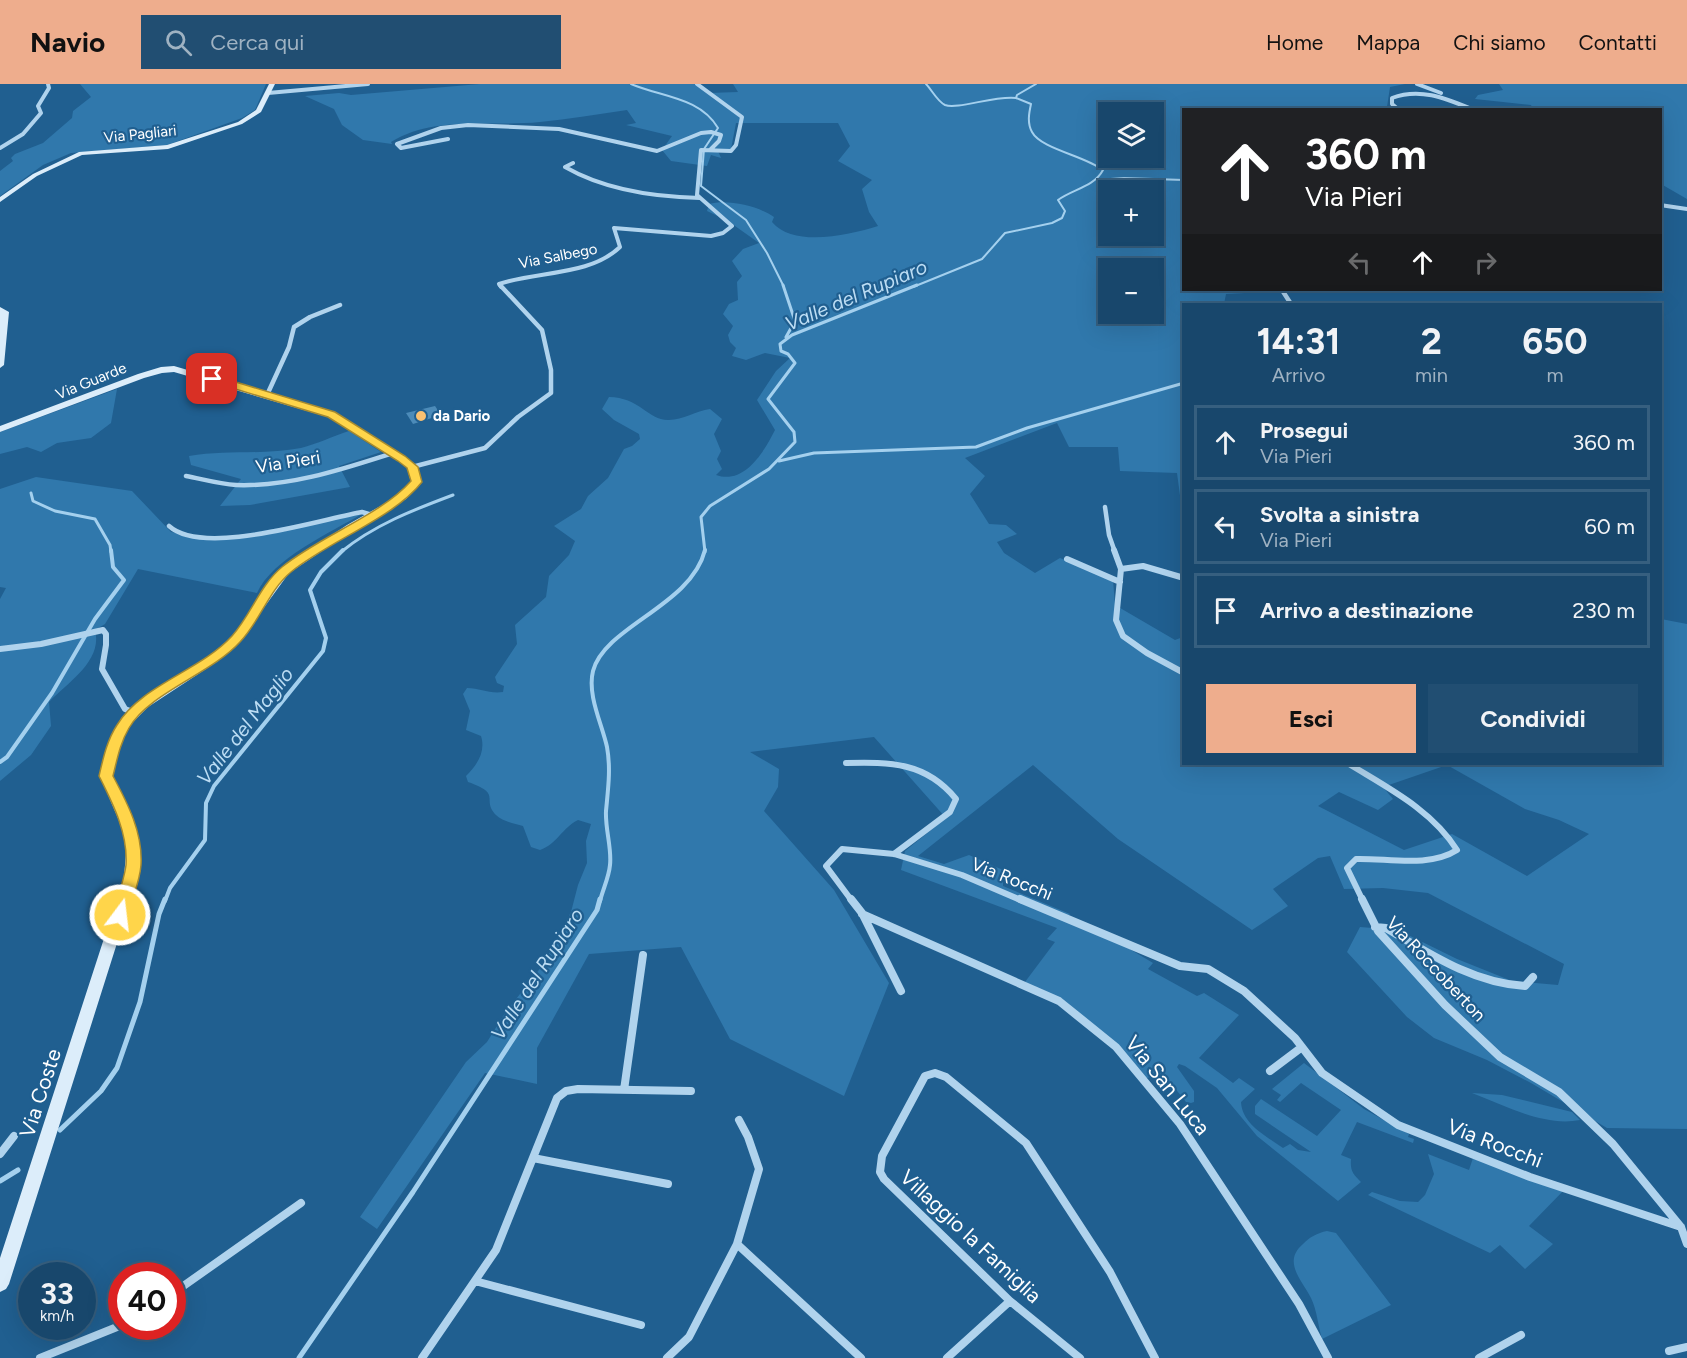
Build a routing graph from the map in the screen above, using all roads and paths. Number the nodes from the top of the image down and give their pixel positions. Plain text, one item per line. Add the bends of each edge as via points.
1 (48, 84) edge
2 (272, 84) edge
3 (368, 84) edge
4 (697, 84) edge
5 (1417, 84) edge
6 (268, 93) junction
7 (1443, 96) junction
8 (1397, 108) edge
9 (1469, 108) edge
10 (448, 139) dead end
11 (0, 148) edge
12 (710, 150) junction
13 (573, 163) dead end
14 (700, 198) junction
15 (0, 200) edge
16 (1662, 205) edge
17 (1687, 209) edge
18 (340, 304) dead end
19 (0, 309) edge
20 (0, 365) edge
21 (267, 395) junction
22 (0, 429) edge
23 (393, 453) junction
24 (412, 467) junction
25 (186, 476) dead end
26 (1105, 507) dead end
27 (372, 515) junction
28 (169, 526) dead end
29 (1066, 559) dead end
30 (1121, 569) junction
31 (1182, 577) edge
32 (1120, 582) junction
33 (0, 649) edge
34 (1182, 672) edge
35 (135, 713) junction
36 (846, 763) dead end
37 (1352, 765) edge
38 (894, 854) junction
39 (862, 913) junction
40 (1375, 927) junction
41 (643, 955) dead end
42 (1533, 977) dead end
43 (901, 991) dead end
44 (1302, 1047) junction
45 (1270, 1071) dead end
46 (624, 1090) junction
47 (691, 1091) dead end
48 (739, 1120) dead end
49 (14, 1136) dead end
50 (0, 1154) edge
51 (533, 1158) junction
52 (668, 1184) dead end
53 (301, 1203) dead end
54 (1681, 1227) junction
55 (737, 1244) junction
56 (1687, 1244) edge
57 (475, 1281) junction
58 (0, 1284) edge
59 (186, 1284) edge
60 (1010, 1300) junction
61 (641, 1324) dead end
62 (108, 1331) edge
63 (1521, 1335) dead end
64 (1687, 1347) edge
65 (1669, 1351) dead end
66 (40, 1358) edge
67 (422, 1358) edge
68 (667, 1358) edge
69 (861, 1358) edge
70 (947, 1358) edge
71 (1080, 1358) edge
72 (1155, 1358) edge
73 (1328, 1358) edge
74 (1479, 1358) edge

1 - 11 street via 35,121 18,139
2 - 6 street, Via Pagliari
3 - 6 street
4 - 12 street via 742,117 731,151
5 - 7 street
6 - 15 street, Via Pagliari via 259,111 240,123 168,147 81,153 40,172
7 - 8 street via 1398,95 1392,98
7 - 9 street
10 - 12 street via 412,147 401,148 397,144 441,128 523,126 559,129 657,151 701,133 718,133 719,141
12 - 14 street via 701,150 697,179
13 - 14 street via 565,167 579,177 658,196
14 - 24 street, Via Salbego via 732,226 725,234 705,237 614,228 620,247 616,254 593,264 513,277 499,284 542,330 551,370 551,393 484,448
16 - 17 street
18 - 21 street via 294,327
19 - 20 street via 5,312
21 - 22 street, Via Guarde via 194,373 161,370
21 - 23 street via 331,415
23 - 24 street
23 - 25 street, Via Pieri via 314,475 259,484 221,483
24 - 27 street via 416,482 403,497
26 - 30 street via 1109,535
27 - 28 street via 349,513 211,539 184,536
27 - 35 street, Via Coste via 285,571 235,640
29 - 32 street
30 - 31 street via 1143,567
30 - 32 street
32 - 34 street via 1116,620 1123,636
33 - 35 street via 103,630 106,634 102,669 125,709
35 - 58 street, Via Coste via 123,726 106,776 121,804 131,836 133,866
36 - 38 street via 908,765 947,785 956,799 950,812
37 - 40 street, Via Roccoberton via 1434,820 1457,850 1437,859 1356,859 1347,868
38 - 39 street, Via Rocchi via 842,849 826,866
38 - 44 street, Via Rocchi via 962,876 1180,966 1208,969 1244,991
39 - 43 street, Via Rocchi
39 - 73 street, Via San Luca via 1059,1001 1116,1047 1180,1124 1299,1304
40 - 42 street via 1386,928 1488,981 1509,987 1525,986
40 - 54 street, Via Roccoberton via 1445,1005 1500,1057 1559,1092 1613,1144
41 - 46 street
44 - 45 street
44 - 54 street, Via Rocchi via 1322,1073 1398,1125 1530,1177
46 - 47 street
46 - 51 street via 578,1089 557,1098
48 - 55 street via 759,1169
49 - 50 street
51 - 52 street
51 - 57 street via 496,1250
53 - 59 street
54 - 56 street
55 - 68 street via 688,1337
55 - 69 street
57 - 61 street
57 - 67 street
60 - 70 street
60 - 71 street, Villaggio la Famiglia
60 - 72 street, Villaggio la Famiglia via 880,1172 882,1156 926,1076 935,1073 946,1077 1026,1143 1110,1272
62 - 66 street
63 - 74 street
64 - 65 street

